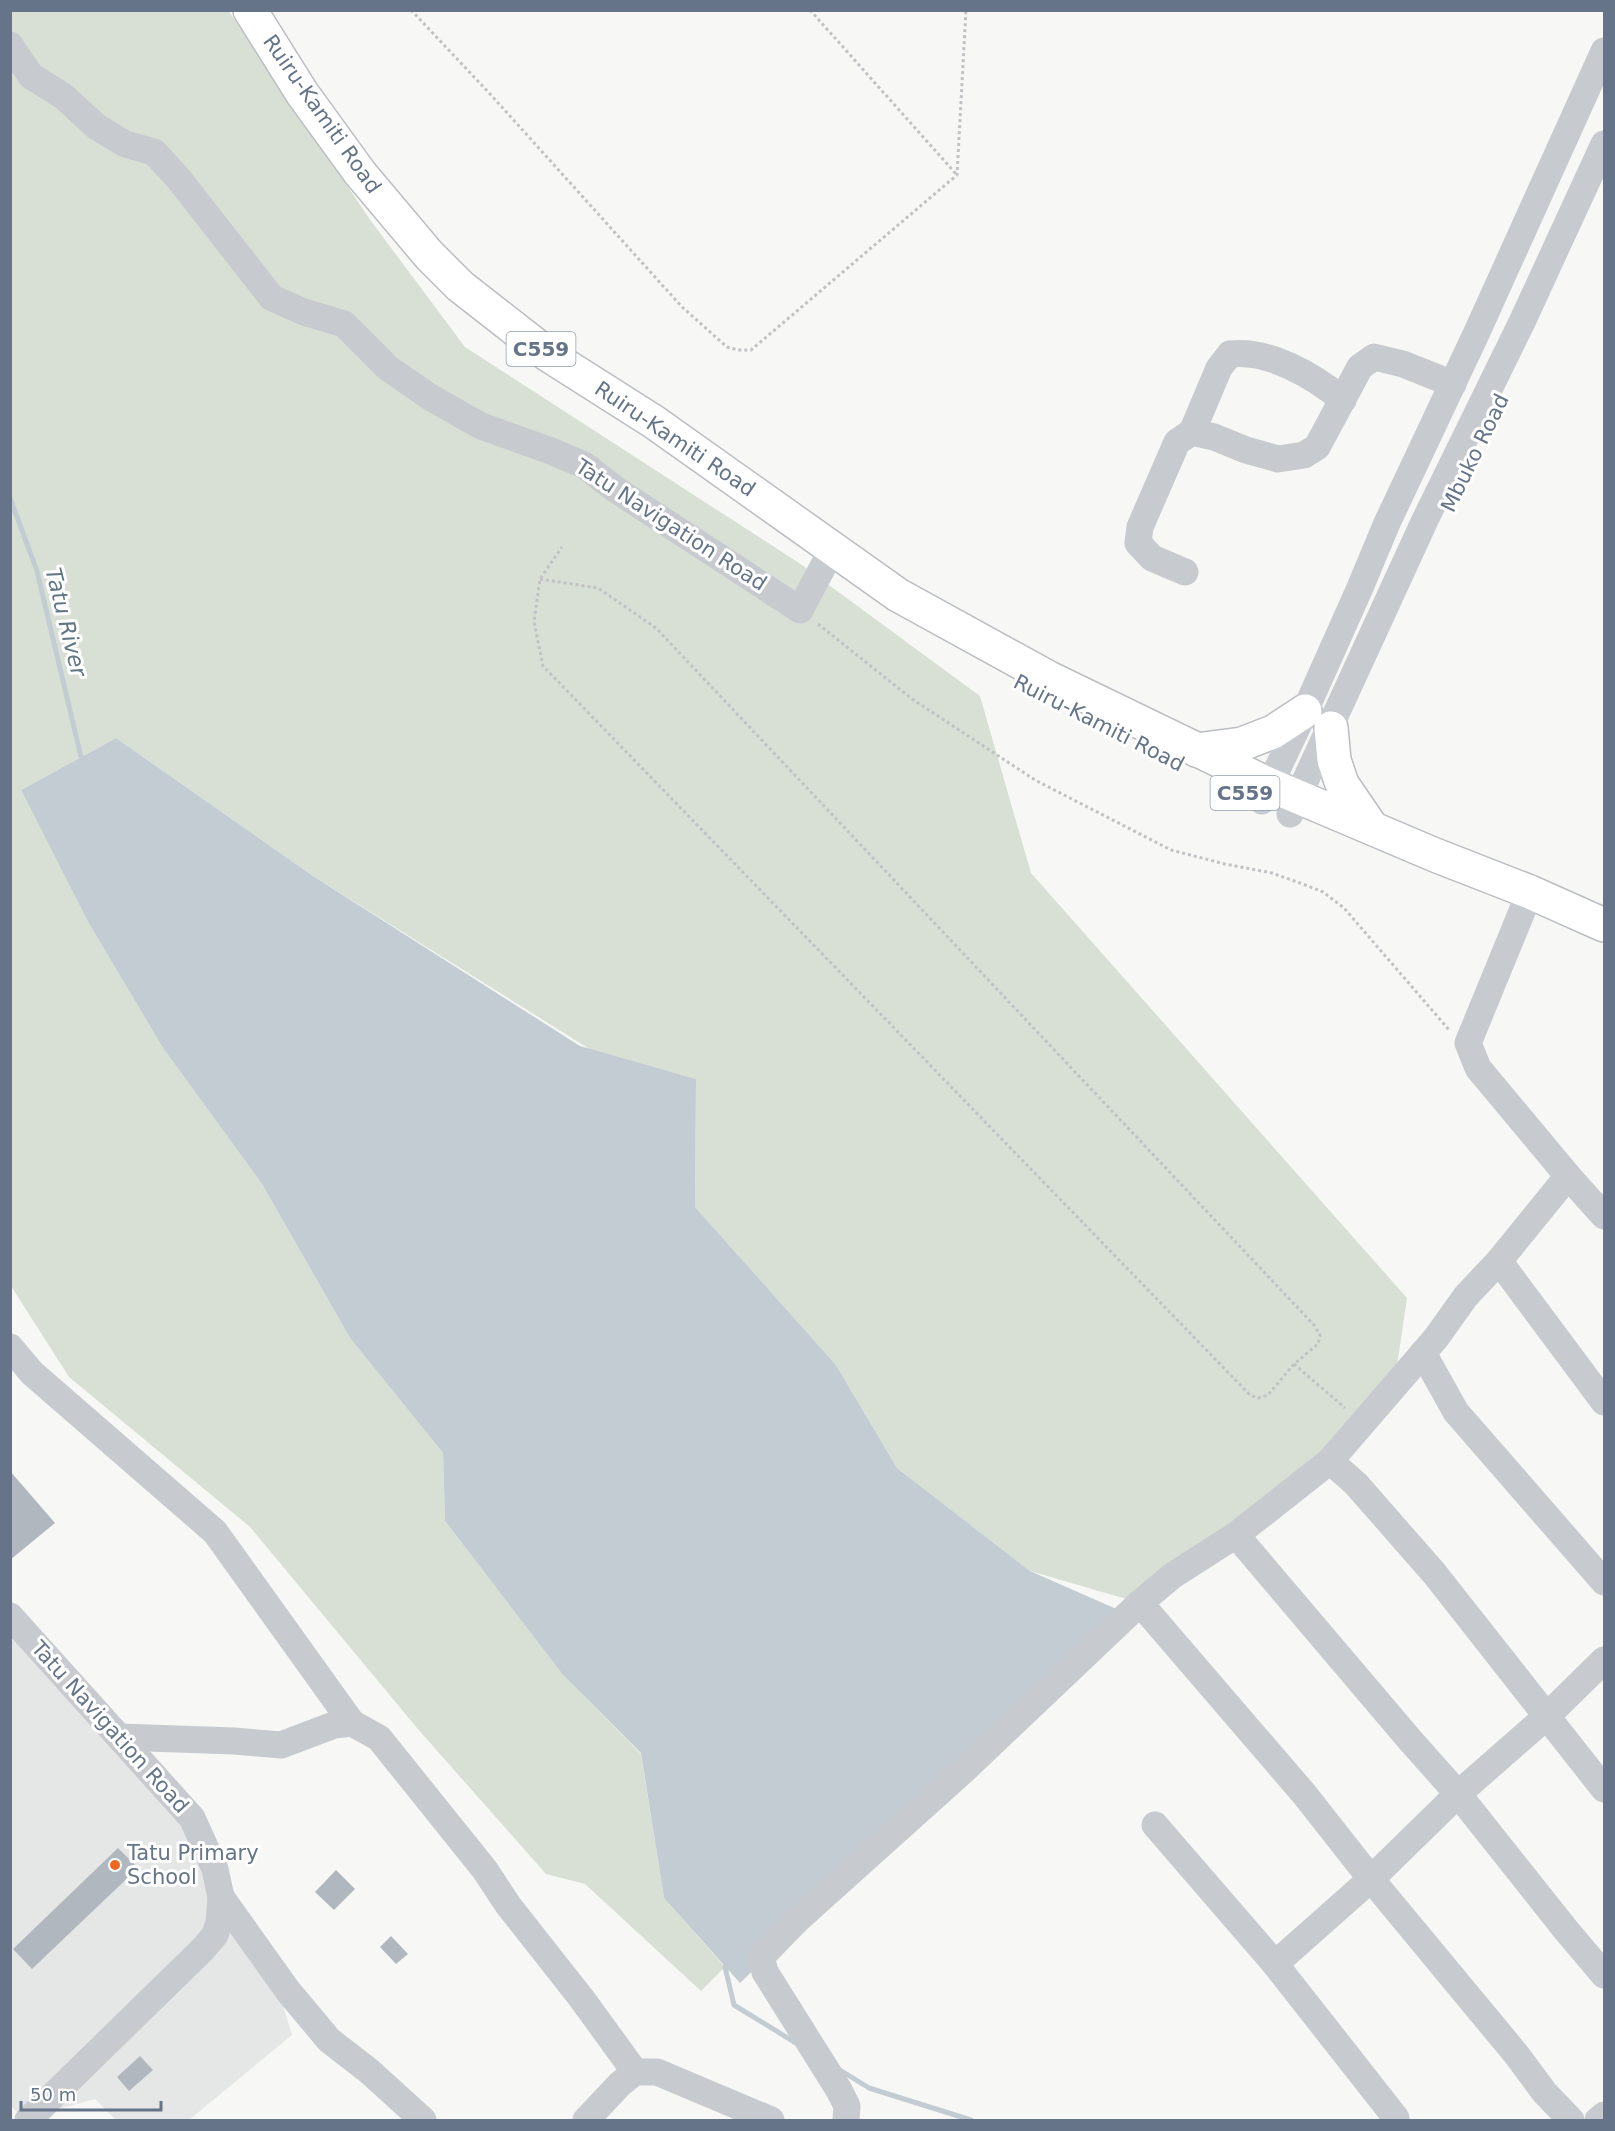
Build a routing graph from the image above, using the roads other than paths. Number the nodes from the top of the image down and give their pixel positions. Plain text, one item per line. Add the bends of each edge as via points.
1 (250, 10) edge
2 (10, 45) edge
3 (1605, 51) edge
4 (1605, 144) edge
5 (1605, 180) edge
6 (1453, 384) junction
7 (1343, 400) junction
8 (1191, 432) junction
9 (833, 548) junction
10 (1185, 572) dead end
11 (911, 604) junction
12 (1327, 707) junction
13 (1197, 750) junction
14 (1280, 799) junction
15 (1372, 828) junction
16 (1527, 897) junction
17 (1605, 925) edge
18 (1605, 931) edge
19 (1568, 1176) junction
20 (1601, 1205) edge
21 (1498, 1261) junction
22 (10, 1347) edge
23 (1423, 1353) junction
24 (1605, 1402) edge
25 (1330, 1461) junction
26 (1236, 1534) junction
27 (1605, 1582) edge
28 (1140, 1604) junction
29 (10, 1616) edge
30 (1605, 1660) edge
31 (1547, 1716) junction
32 (352, 1723) junction
33 (120, 1737) junction
34 (1605, 1789) edge
35 (1458, 1794) junction
36 (1155, 1825) dead end
37 (1371, 1879) junction
38 (221, 1897) junction
39 (1275, 1964) junction
40 (1605, 1975) edge
41 (634, 2072) junction
42 (10, 2115) edge
43 (1605, 2115) edge
44 (1396, 2118) dead end
45 (16, 2121) edge
46 (28, 2121) edge
47 (423, 2121) edge
48 (586, 2121) edge
49 (771, 2121) edge
50 (846, 2121) edge
51 (1571, 2121) edge
52 (1598, 2121) edge

1 - 9 main road, Ruiru-Kamiti Road / C559 via 302,93 360,173 460,286 548,354
2 - 9 street, Tatu Navigation Road via 31,76 63,96 97,127 125,144 154,152 272,298 344,324 388,368 430,397 481,426 584,465 800,610
3 - 6 street
4 - 12 street via 1425,520
5 - 12 street, Mbuko Road via 1356,704
6 - 7 street via 1374,357 1360,367
6 - 12 street via 1359,590
7 - 8 street via 1317,447 1304,455 1278,459
7 - 8 street via 1325,385 1266,357 1245,352 1230,354 1219,368
8 - 10 street via 1177,442 1140,527 1138,543 1152,558
9 - 11 main road, Ruiru-Kamiti Road / C559
11 - 13 main road, Ruiru-Kamiti Road / C559 via 1049,678
11 - 14 main road, Ruiru-Kamiti Road / C559 via 939,631 979,660 1065,709
12 - 13 main road via 1242,744
12 - 14 street
12 - 15 main road via 1334,760 1342,783
13 - 14 main road, Ruiru-Kamiti Road / C559
14 - 15 main road, Ruiru-Kamiti Road / C559
14 - 16 main road, Ruiru-Kamiti Road / C559 via 1385,852
15 - 16 main road, Ruiru-Kamiti Road / C559
16 - 17 main road, Ruiru-Kamiti Road / C559
16 - 18 main road, Ruiru-Kamiti Road / C559
16 - 19 street via 1468,1043 1478,1068
19 - 20 street
19 - 21 street
21 - 23 street
21 - 24 street
22 - 32 street via 32,1373 215,1532
23 - 25 street
23 - 27 street via 1456,1412
25 - 26 street
25 - 31 street via 1396,1529
26 - 28 street via 1172,1576
26 - 35 street
28 - 37 street via 1305,1795
28 - 50 street via 761,1957 765,1972 839,2090 847,2106
29 - 33 street, Tatu Navigation Road
30 - 31 street
31 - 34 street
31 - 35 street
32 - 33 street via 334,1725 281,1745
32 - 41 street via 379,1738 485,1870
33 - 38 street, Tatu Navigation Road via 192,1818 215,1869
35 - 37 street
35 - 40 street
36 - 39 street
37 - 39 street
37 - 51 street
38 - 46 street, Tatu Navigation Road via 215,1935 203,1949
38 - 47 street via 288,1991 329,2040
39 - 44 street
41 - 48 street
41 - 49 street via 657,2072
42 - 45 street
43 - 52 street

